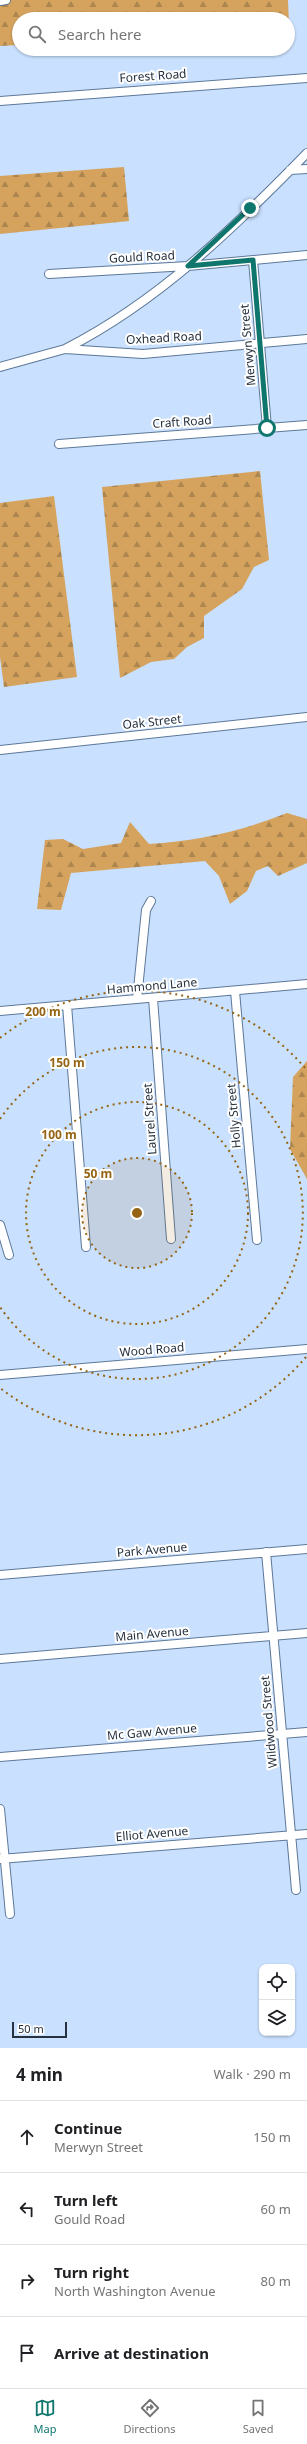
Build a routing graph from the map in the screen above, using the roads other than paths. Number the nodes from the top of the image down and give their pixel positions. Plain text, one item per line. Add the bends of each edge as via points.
1 (6, 0) edge
2 (0, 1) edge
3 (307, 78) edge
4 (0, 102) edge
5 (307, 153) edge
6 (307, 169) edge
7 (290, 170) junction
8 (307, 255) edge
9 (253, 260) junction
10 (188, 266) junction
11 (49, 274) dead end
12 (307, 339) edge
13 (261, 343) junction
14 (65, 349) junction
15 (0, 367) edge
16 (307, 424) edge
17 (267, 428) junction
18 (59, 444) dead end
19 (307, 717) edge
20 (0, 750) edge
21 (151, 901) dead end
22 (307, 984) edge
23 (235, 991) junction
24 (152, 998) junction
25 (137, 999) junction
26 (67, 1006) junction
27 (0, 1011) edge
28 (0, 1225) edge
29 (171, 1239) dead end
30 (257, 1240) dead end
31 (86, 1247) dead end
32 (9, 1255) dead end
33 (307, 1349) edge
34 (0, 1375) edge
35 (307, 1549) edge
36 (266, 1552) junction
37 (0, 1575) edge
38 (307, 1633) edge
39 (273, 1635) junction
40 (0, 1659) edge
41 (307, 1732) edge
42 (282, 1734) junction
43 (0, 1757) edge
44 (0, 1809) edge
45 (307, 1834) edge
46 (291, 1835) junction
47 (2, 1858) edge
48 (296, 1890) dead end
49 (10, 1914) dead end

1 - 2 street
3 - 4 street, Forest Road
5 - 7 street
6 - 7 street
7 - 10 street
8 - 9 street, Gould Road
9 - 10 street, Gould Road
9 - 13 street, Merwyn Street
10 - 11 street, Gould Road
10 - 14 street via 144,302 96,333
12 - 13 street, Oxhead Road
13 - 14 street, Oxhead Road via 143,354
13 - 17 street, Merwyn Street
14 - 15 street, Oxhead Road
16 - 17 street, Craft Road
17 - 18 street, Craft Road
19 - 20 street, Oak Street
21 - 25 street via 146,910
22 - 23 street, Hammond Lane
23 - 24 street, Hammond Lane
23 - 30 street, Holly Street
24 - 25 street, Hammond Lane
24 - 29 street, Laurel Street
25 - 26 street, Hammond Lane
26 - 27 street, Hammond Lane
26 - 31 street
28 - 32 street
33 - 34 street, Wood Road
35 - 36 street, Park Avenue
36 - 37 street, Park Avenue
36 - 39 street, Wildwood Street
38 - 39 street, Main Avenue
39 - 40 street, Main Avenue
39 - 42 street, Wildwood Street
41 - 42 street, Mc Gaw Avenue
42 - 43 street, Mc Gaw Avenue
42 - 46 street, Wildwood Street
44 - 47 street
45 - 46 street, Elliot Avenue
46 - 47 street, Elliot Avenue
46 - 48 street, Wildwood Street
47 - 49 street

